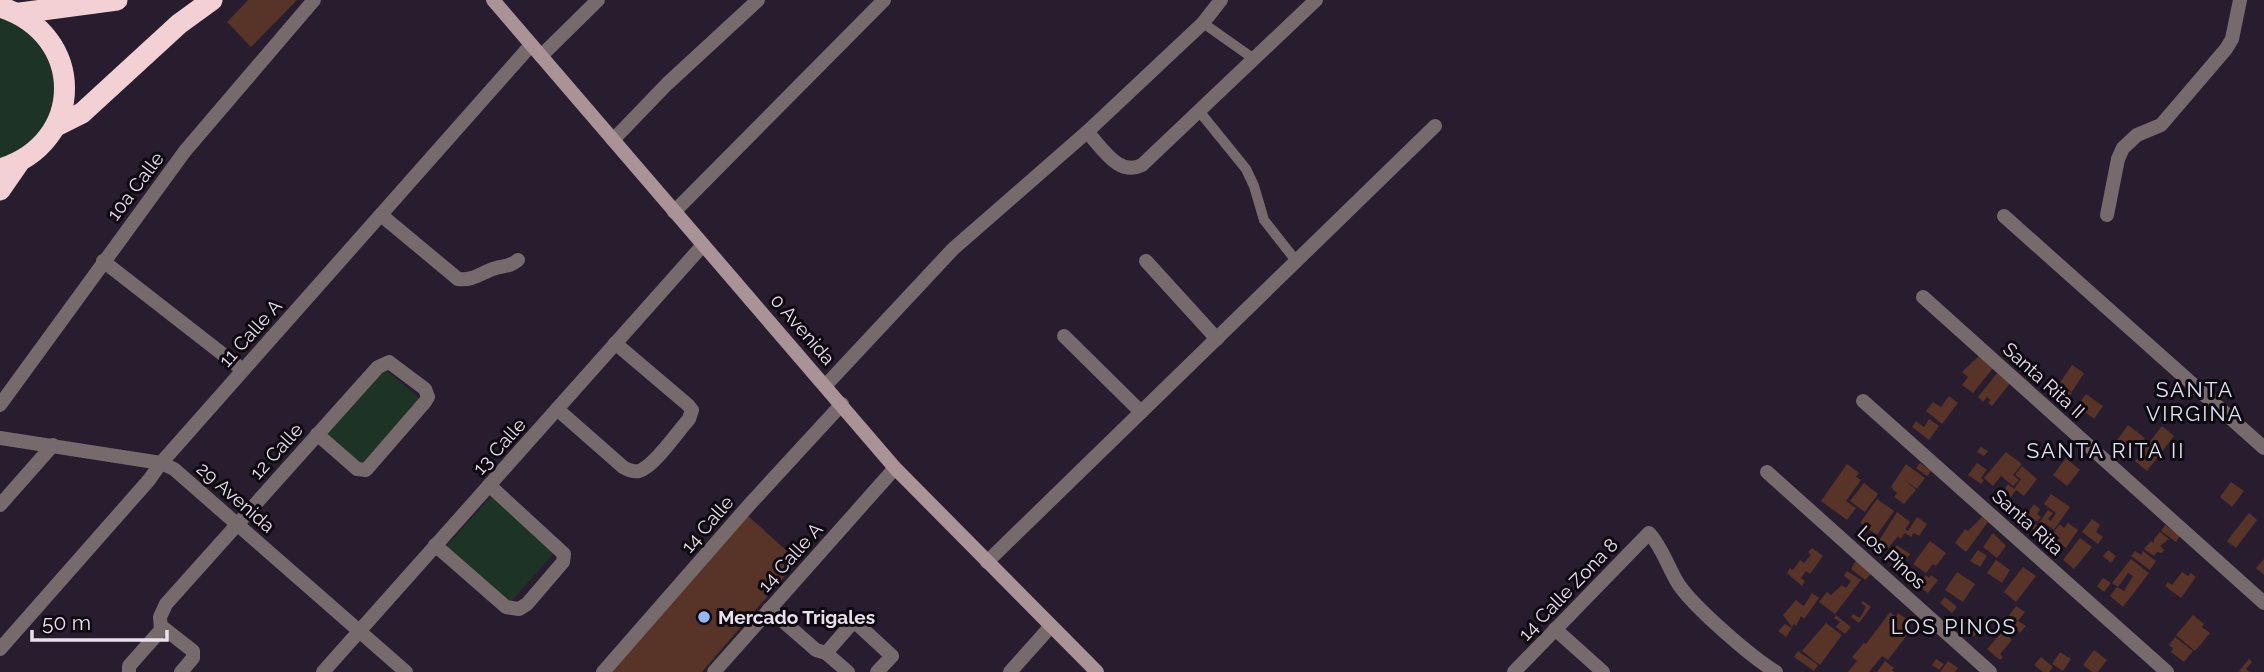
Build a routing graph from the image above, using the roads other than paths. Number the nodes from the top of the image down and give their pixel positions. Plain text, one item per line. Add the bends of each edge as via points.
1 (117, 0) edge
2 (212, 0) edge
3 (314, 0) edge
4 (493, 0) edge
5 (598, 0) edge
6 (758, 0) edge
7 (884, 0) edge
8 (1221, 0) edge
9 (1315, 0) edge
10 (2240, 0) edge
11 (10, 10) edge
12 (1203, 23) junction
13 (536, 50) junction
14 (1254, 59) junction
15 (1199, 111) junction
16 (56, 125) junction
17 (1435, 126) dead end
18 (1087, 132) junction
19 (613, 140) junction
20 (9, 167) edge
21 (0, 190) edge
22 (674, 212) junction
23 (381, 215) junction
24 (2107, 215) dead end
25 (2004, 216) dead end
26 (703, 244) junction
27 (518, 260) dead end
28 (103, 261) junction
29 (1146, 261) dead end
30 (1297, 262) junction
31 (1923, 297) dead end
32 (1064, 336) dead end
33 (1217, 339) junction
34 (615, 343) junction
35 (243, 370) junction
36 (826, 385) junction
37 (1863, 401) dead end
38 (842, 404) junction
39 (0, 405) edge
40 (557, 409) junction
41 (1141, 412) junction
42 (317, 434) junction
43 (0, 438) edge
44 (53, 446) junction
45 (2264, 448) edge
46 (161, 463) junction
47 (895, 468) junction
48 (1767, 472) dead end
49 (489, 485) junction
50 (0, 505) edge
51 (237, 524) junction
52 (435, 545) junction
53 (987, 562) junction
54 (2264, 603) edge
55 (769, 609) junction
56 (161, 626) junction
57 (1051, 626) junction
58 (1555, 629) junction
59 (360, 631) junction
60 (0, 649) edge
61 (827, 653) junction
62 (128, 671) edge
63 (181, 672) edge
64 (323, 672) edge
65 (407, 672) edge
66 (603, 672) edge
67 (714, 672) edge
68 (848, 672) edge
69 (877, 672) edge
70 (1010, 672) edge
71 (1097, 672) edge
72 (1514, 672) edge
73 (1603, 672) edge
74 (1776, 672) edge
75 (1990, 672) edge
76 (2167, 672) edge

1 - 11 highway
2 - 16 highway via 179,24 82,113
3 - 28 street, 10a Calle via 185,151
4 - 13 street, 0 Avenida
5 - 13 street, 11 Calle A
6 - 19 street
7 - 22 street
8 - 12 street
9 - 14 street
10 - 24 street via 2226,49 2161,125 2137,135 2123,148
11 - 16 highway via 40,29 55,50 64,75 64,101
12 - 14 lane
12 - 18 street
13 - 19 street, 0 Avenida
13 - 23 street, 11 Calle A
14 - 15 street
15 - 18 street via 1134,169 1121,167
15 - 30 lane via 1246,169 1264,220
16 - 20 highway via 41,147
17 - 30 street
18 - 36 street via 953,249
19 - 22 street, 0 Avenida
20 - 21 highway
22 - 26 street, 0 Avenida
23 - 27 street via 450,274 466,280
23 - 35 street, 11 Calle A
25 - 45 street
26 - 34 street, 13 Calle
26 - 36 street, 0 Avenida
28 - 35 street
28 - 39 street, 10a Calle
29 - 33 street
30 - 33 street
31 - 54 street, Santa Rita II
32 - 41 street
33 - 41 street
34 - 40 street, 13 Calle
34 - 40 street via 692,410 650,464 638,471 623,467
35 - 46 street, 11 Calle A
36 - 38 street, 0 Avenida
37 - 76 street, Santa Rita
38 - 47 street, 0 Avenida
38 - 66 street, 14 Calle
40 - 49 street, 13 Calle
41 - 53 street
42 - 42 street, 12 Calle via 387,362 427,394 425,402 363,470 356,469
42 - 51 street, 12 Calle
43 - 44 street, 29 Avenida
44 - 46 street, 29 Avenida
44 - 50 street
46 - 51 street, 29 Avenida via 186,478
46 - 60 street, 11 Calle A
47 - 53 street, 0 Avenida
47 - 55 street, 14 Calle A
48 - 75 street, Los Pinos
49 - 52 street, 13 Calle
49 - 52 street via 563,552 563,562 527,604 514,609 502,604
51 - 56 street, 12 Calle via 166,604
51 - 59 street, 29 Avenida
52 - 59 street, 13 Calle
53 - 57 street, 0 Avenida
55 - 61 street via 816,650
55 - 67 street, 14 Calle A
56 - 62 street, 12 Calle
56 - 63 street via 194,653
57 - 70 street
57 - 71 street, 0 Avenida
58 - 72 street, 14 Calle Zona 8
58 - 73 street
58 - 74 street, 14 Calle Zona 8 via 1649,533 1680,586
59 - 64 street, 13 Calle
59 - 65 street, 29 Avenida
61 - 68 street
61 - 69 street via 854,621 892,656

